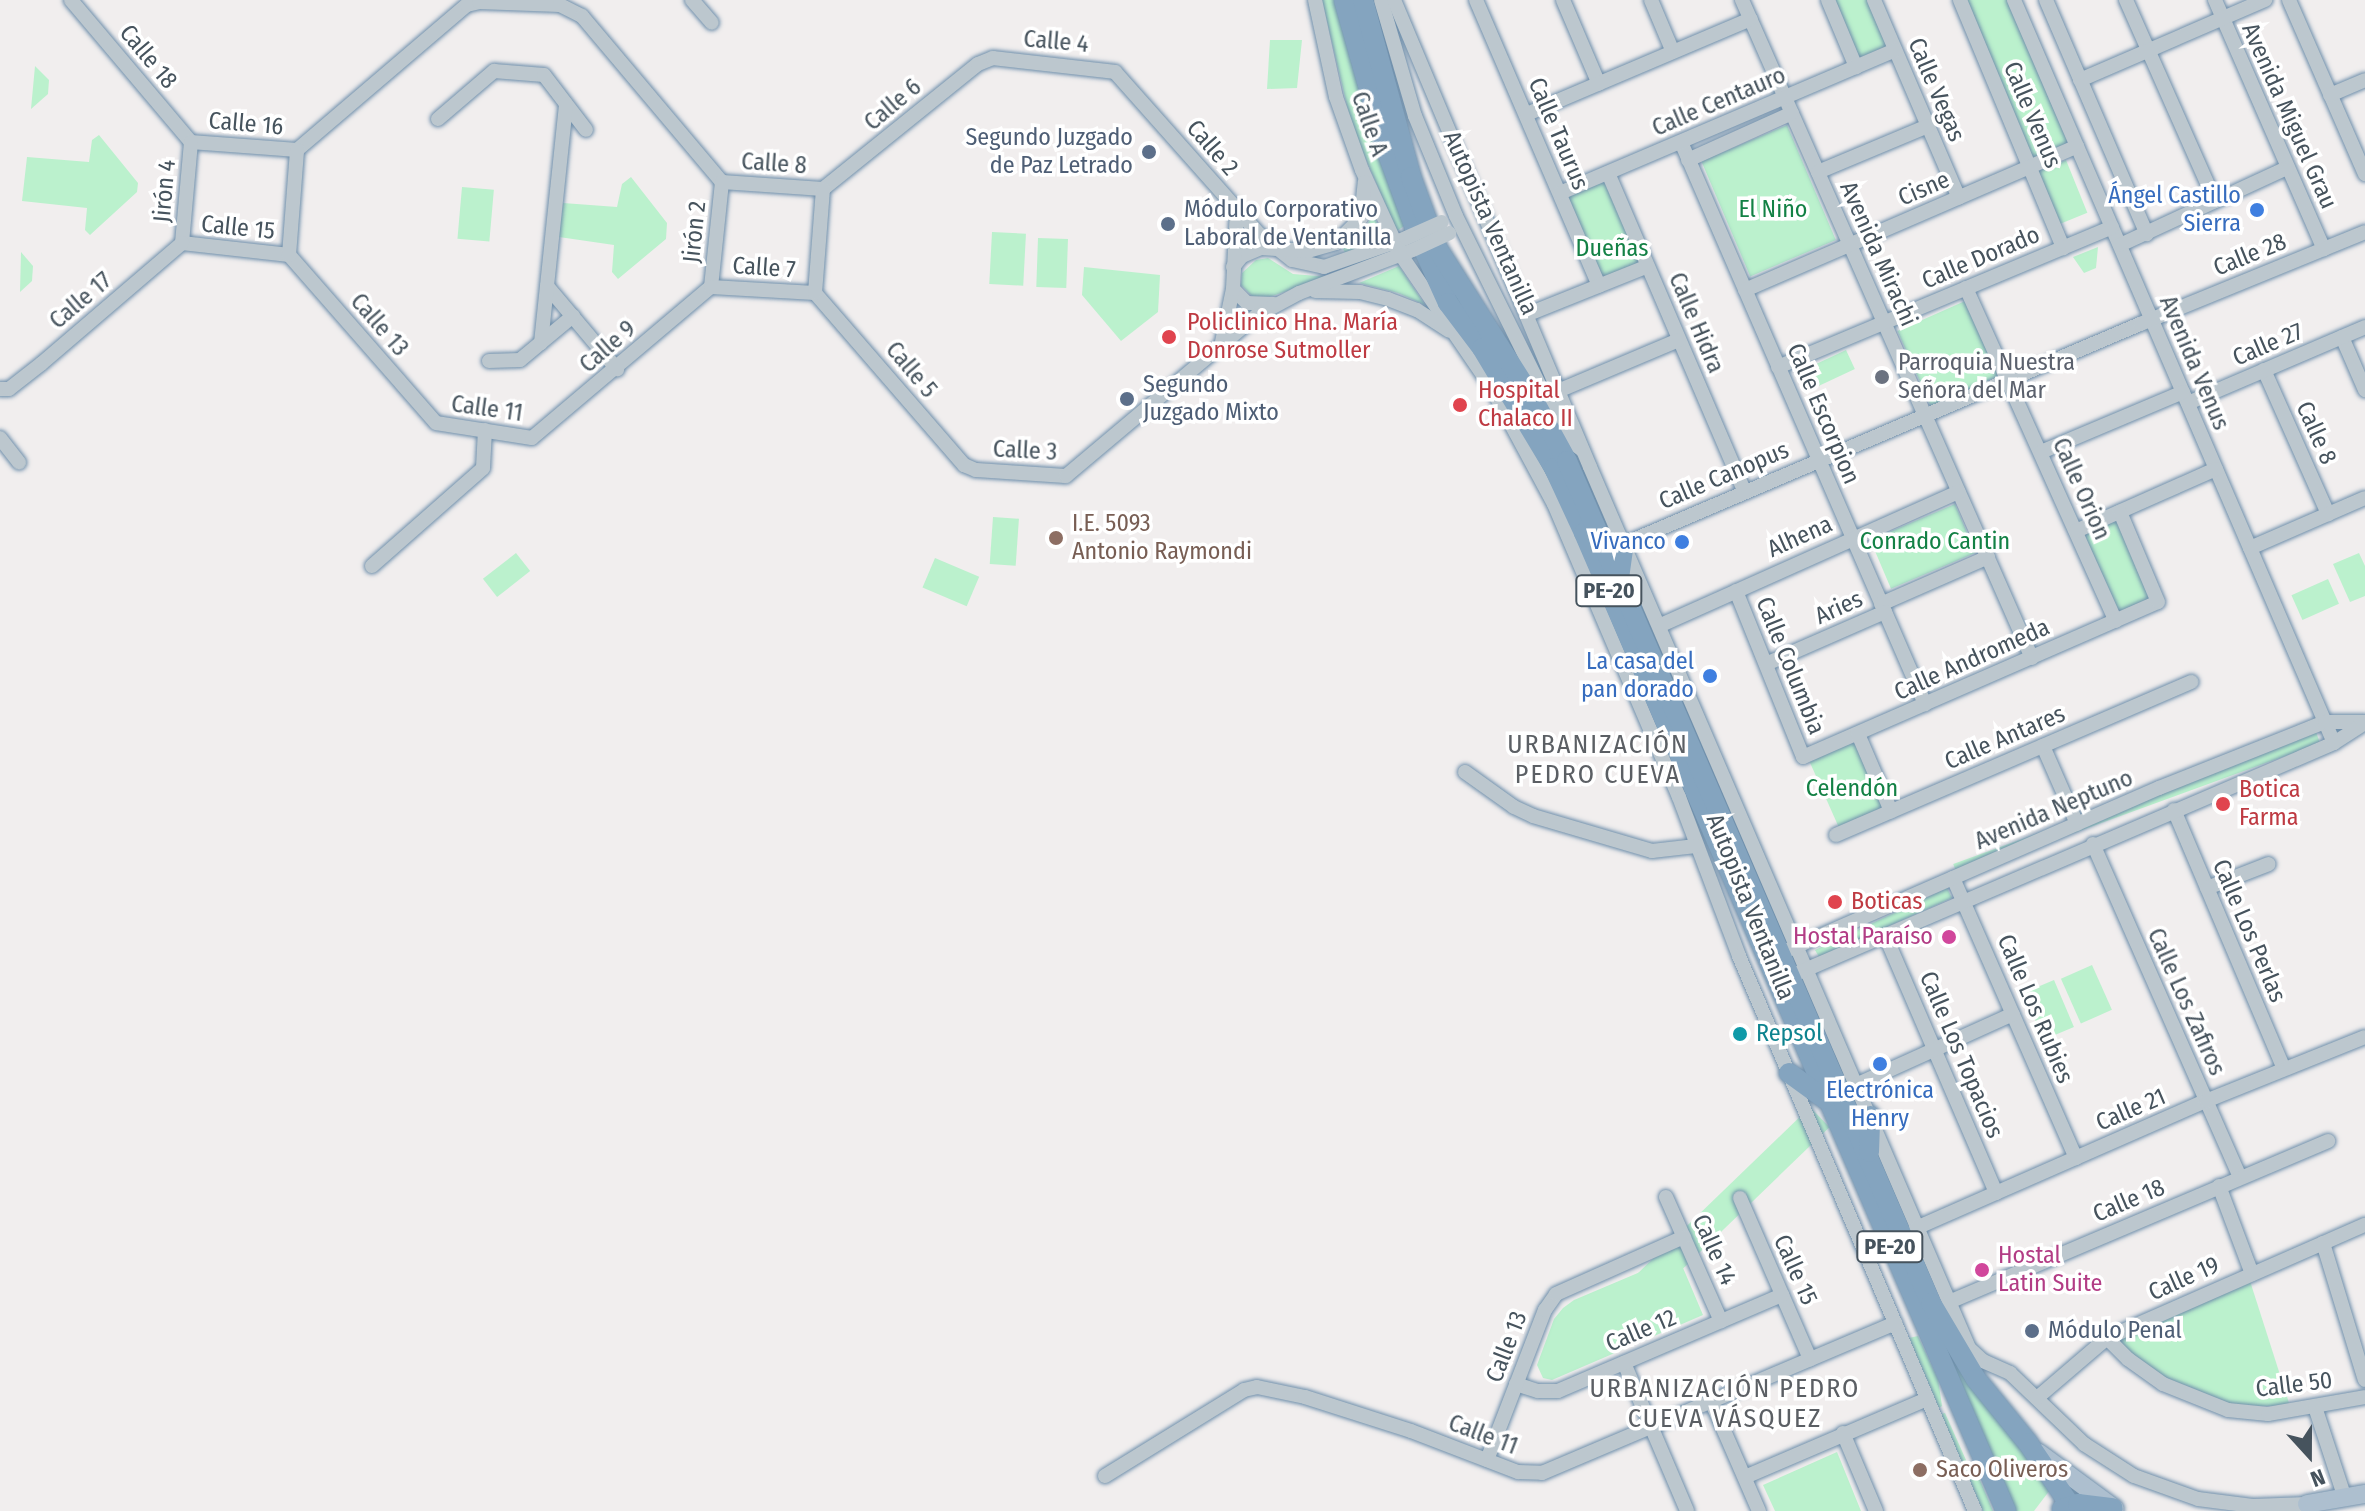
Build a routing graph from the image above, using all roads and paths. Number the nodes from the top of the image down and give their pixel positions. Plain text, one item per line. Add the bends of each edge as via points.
1 (71, 0) edge
2 (692, 0) edge
3 (1315, 0) edge
4 (1344, 0) edge
5 (1363, 0) edge
6 (1382, 0) edge
7 (1394, 0) edge
8 (1476, 0) edge
9 (1563, 0) edge
10 (1651, 0) edge
11 (1742, 0) edge
12 (1828, 0) edge
13 (1874, 0) edge
14 (1960, 0) edge
15 (2014, 0) edge
16 (2046, 0) edge
17 (2126, 0) edge
18 (2215, 0) edge
19 (2265, 0) edge
20 (2289, 0) edge
21 (562, 3) edge
22 (2222, 17) junction
23 (1751, 19) junction
24 (712, 23) dead end
25 (1895, 50) junction
26 (2148, 51) junction
27 (1673, 52) junction
28 (993, 58) joint
29 (1856, 67) junction
30 (1115, 72) joint
31 (2080, 80) junction
32 (2365, 80) edge
33 (1599, 84) junction
34 (2330, 95) junction
35 (1785, 97) junction
36 (566, 104) junction
37 (1792, 113) junction
38 (1527, 114) junction
39 (438, 119) dead end
40 (1928, 126) junction
41 (586, 130) dead end
42 (191, 142) junction
43 (1681, 142) junction
44 (2077, 146) junction
45 (297, 150) junction
46 (2361, 154) edge
47 (1688, 160) junction
48 (2030, 167) junction
49 (2287, 168) junction
50 (1818, 172) junction
51 (1608, 173) junction
52 (2365, 174) edge
53 (1365, 178) junction
54 (722, 182) junction
55 (823, 189) junction
56 (1560, 193) junction
57 (1959, 198) junction
58 (2215, 201) junction
59 (1237, 210) junction
60 (2112, 227) junction
61 (2365, 232) edge
62 (2147, 234) junction
63 (1427, 236) junction
64 (182, 243) junction
65 (1850, 245) junction
66 (2120, 245) junction
67 (2063, 248) junction
68 (1276, 249) junction
69 (2324, 249) junction
70 (289, 255) junction
71 (1648, 266) junction
72 (1233, 267) junction
73 (547, 286) junction
74 (1599, 286) junction
75 (711, 287) junction
76 (1966, 288) junction
77 (1233, 289) junction
78 (1745, 290) junction
79 (815, 293) junction
80 (1299, 293) junction
81 (1277, 303) junction
82 (1526, 315) junction
83 (573, 316) junction
84 (2151, 319) junction
85 (1884, 322) junction
86 (2365, 327) edge
87 (1457, 337) junction
88 (2342, 337) junction
89 (1679, 340) junction
90 (1222, 342) junction
91 (541, 343) junction
92 (489, 361) dead end
93 (1778, 367) junction
94 (617, 369) junction
95 (2264, 370) junction
96 (2007, 380) junction
97 (4, 389) edge
98 (2365, 390) edge
99 (1558, 391) junction
100 (2185, 398) junction
101 (1925, 415) junction
102 (436, 423) joint
103 (485, 430) junction
104 (0, 438) edge
105 (532, 438) joint
106 (1583, 450) junction
107 (2041, 452) junction
108 (1819, 459) junction
109 (19, 462) dead end
110 (2216, 469) junction
111 (976, 470) joint
112 (1744, 491) junction
113 (1959, 492) junction
114 (2365, 498) edge
115 (2120, 512) junction
116 (2328, 514) junction
117 (2076, 531) junction
118 (1853, 538) junction
119 (1624, 544) junction
120 (2250, 548) junction
121 (1988, 557) junction
122 (372, 566) dead end
123 (1619, 578) junction
124 (1736, 591) junction
125 (1883, 608) junction
126 (2116, 621) junction
127 (1661, 625) junction
128 (2032, 658) junction
129 (1766, 664) junction
130 (2192, 682) dead end
131 (1925, 704) junction
132 (2325, 722) junction
133 (2365, 722) edge
134 (1858, 734) junction
135 (2334, 743) junction
136 (2043, 746) junction
137 (1803, 757) joint
138 (1465, 772) dead end
139 (2174, 810) junction
140 (1891, 811) junction
141 (2077, 824) junction
142 (1836, 835) dead end
143 (2093, 844) junction
144 (1696, 846) junction
145 (2269, 864) dead end
146 (1953, 878) junction
147 (2207, 888) junction
148 (1963, 901) junction
149 (1885, 935) junction
150 (1781, 953) junction
151 (1791, 976) junction
152 (2013, 1014) junction
153 (2365, 1037) edge
154 (1934, 1051) junction
155 (2284, 1069) junction
156 (1789, 1073) junction
157 (1856, 1085) junction
158 (1828, 1101) junction
159 (2206, 1101) junction
160 (1870, 1116) junction
161 (2328, 1141) dead end
162 (2076, 1158) junction
163 (1869, 1160) junction
164 (2240, 1177) junction
165 (2219, 1186) junction
166 (1996, 1193) junction
167 (1666, 1197) dead end
168 (1740, 1198) dead end
169 (2365, 1225) edge
170 (1916, 1228) junction
171 (1684, 1237) junction
172 (2323, 1243) junction
173 (2252, 1274) junction
174 (1782, 1295) junction
175 (1949, 1302) junction
176 (1721, 1321) junction
177 (1895, 1323) junction
178 (2107, 1338) junction
179 (1810, 1359) junction
180 (1624, 1363) junction
181 (2365, 1380) edge
182 (1516, 1384) junction
183 (2365, 1397) edge
184 (2037, 1398) junction
185 (1927, 1399) junction
186 (1712, 1403) junction
187 (2315, 1407) junction
188 (1653, 1429) junction
189 (1843, 1433) junction
190 (2028, 1443) junction
191 (1487, 1460) junction
192 (1105, 1476) dead end
193 (1745, 1477) junction
194 (2365, 1494) edge
195 (2345, 1498) junction
196 (2307, 1504) joint
197 (2067, 1509) edge
198 (2116, 1509) edge
199 (1687, 1511) edge
200 (1759, 1511) edge
201 (1876, 1511) edge
202 (1975, 1511) edge
203 (2006, 1511) edge

1 - 42 street, Calle 18
2 - 24 street
3 - 53 street, Calle A via 1336,97
4 - 63 highway, PE-20 via 1385,146
5 - 63 highway, PE-20
6 - 63 street, Autopista Ventanilla via 1415,116
7 - 82 street, Autopista Ventanilla
8 - 38 street, Calle Taurus
9 - 33 street
10 - 27 street
11 - 23 street, Avenida Mirachi
12 - 29 street
13 - 25 street, Calle Vegas
14 - 48 street, Calle Venus
15 - 44 street, Avenida Venus
16 - 31 street
17 - 26 street
18 - 22 street, Avenida Miguel Grau
19 - 22 street
20 - 34 street
21 - 45 street via 467,5
21 - 54 street via 582,16
22 - 26 street
22 - 49 street, Avenida Miguel Grau
23 - 27 street
23 - 35 street, Avenida Mirachi
25 - 29 street, Calle Centauro
25 - 40 street, Calle Vegas
26 - 31 street
26 - 58 street
27 - 33 street
28 - 30 street, Calle 4
28 - 55 street, Calle 6 via 978,64
29 - 35 street, Calle Centauro
30 - 59 street, Calle 2
31 - 62 street
32 - 34 street
33 - 38 street
34 - 46 street
35 - 37 street, Avenida Mirachi
35 - 43 street, Calle Centauro
36 - 39 street via 544,75 494,71
36 - 41 street
36 - 73 street
37 - 47 street
37 - 50 street, Avenida Mirachi
38 - 56 street, Calle Taurus
40 - 50 street
40 - 57 street, Calle Vegas
42 - 45 street, Calle 16
42 - 64 street, Jirón 4
43 - 47 street, Calle Escorpion
43 - 51 street, Calle Centauro
44 - 48 street, Cisne
44 - 60 street, Avenida Venus
45 - 70 street
46 - 52 street
47 - 78 street, Calle Escorpion
48 - 57 street, Cisne
48 - 67 street, Calle Venus
49 - 58 street
49 - 69 street, Avenida Miguel Grau
50 - 65 street, Avenida Mirachi
51 - 56 street, Calle Centauro
51 - 71 street, Calle Hidra
53 - 63 street, Calle A
53 - 68 street via 1363,212 1350,232 1321,249
54 - 55 street, Calle 8
54 - 75 street, Jirón 2
55 - 79 street
56 - 74 street, Calle Taurus
57 - 65 street, Cisne
58 - 62 street
59 - 68 street, Calle 2
59 - 72 street
60 - 66 street, Avenida Venus
60 - 67 street, Calle Dorado
61 - 69 street, Calle 28
62 - 66 street
63 - 68 street, Calle 2 via 1324,267 1305,266
63 - 80 street
63 - 87 street, Autopista Ventanilla
63 - 106 street, Autopista Ventanilla via 1565,437
63 - 123 highway, Autopista Ventanilla / PE-20 via 1551,431
63 - 150 highway, Autopista Ventanilla / PE-20 via 1448,303 1478,342 1554,468
64 - 70 street, Calle 15
64 - 97 street, Calle 17
65 - 78 street, Cisne
65 - 85 street, Avenida Mirachi
66 - 84 street, Avenida Venus
67 - 76 street, Calle Dorado
68 - 72 street via 1255,249
69 - 84 street, Calle 28
70 - 102 street, Calle 13
71 - 74 street
71 - 89 street, Calle Hidra
72 - 77 street
73 - 83 street
73 - 91 street
74 - 82 street
75 - 79 street, Calle 7
75 - 94 street, Calle 9
76 - 85 street, Calle Dorado
76 - 96 street, Calle Orion
77 - 81 street via 1247,303
77 - 90 street
78 - 93 street, Calle Escorpion
79 - 111 street, Calle 5 via 950,451
80 - 81 street
80 - 87 street via 1332,290 1388,299 1417,310
81 - 90 street
82 - 99 street, Autopista Ventanilla
83 - 91 street
83 - 94 street
84 - 96 street, Calle Canopus
84 - 100 street, Avenida Venus
85 - 93 street, Calle Dorado
85 - 101 street, Avenida Mirachi
86 - 88 street, Calle 27
87 - 144 street, Autopista Ventanilla via 1509,417 1554,504
88 - 95 street, Calle 27
88 - 98 street
89 - 99 street
89 - 112 street, Calle Hidra
90 - 111 street, Calle 3 via 1072,474
91 - 92 street via 520,360
93 - 108 street, Calle Escorpion
94 - 105 street, Calle 9
95 - 100 street, Calle 27
95 - 116 street, Calle 8
96 - 101 street, Calle Canopus
96 - 107 street, Calle Orion
99 - 106 street, Autopista Ventanilla
100 - 107 street, Calle 27
100 - 110 street, Avenida Venus
101 - 108 street, Calle Canopus
101 - 113 street, Avenida Mirachi
102 - 103 street, Calle 11
103 - 105 street, Calle 11
103 - 122 street via 481,470
104 - 109 street
106 - 119 street, Autopista Ventanilla
107 - 117 street, Calle Orion
108 - 112 street, Calle Canopus
108 - 118 street, Calle Escorpion
110 - 115 street
110 - 120 street, Avenida Venus
112 - 119 street, Calle Canopus
113 - 118 street, Alhena
113 - 121 street, Avenida Mirachi
114 - 116 street
115 - 117 street
115 - 126 street, Calle Andromeda via 2158,602
116 - 120 street
117 - 126 street, Calle Orion
118 - 124 street, Alhena
118 - 125 street, Calle Escorpion
119 - 123 highway
119 - 127 street, Autopista Ventanilla
120 - 132 street, Avenida Venus
121 - 125 street, Aries
121 - 128 street, Avenida Mirachi
123 - 150 highway, Autopista Ventanilla / PE-20
124 - 127 street, Alhena
124 - 129 street, Calle Columbia
125 - 129 street, Aries
125 - 131 street, Calle Escorpion
126 - 128 street, Calle Andromeda
127 - 150 street, Autopista Ventanilla
128 - 131 street, Calle Andromeda
129 - 137 street, Calle Columbia
130 - 136 street, Calle Antares
131 - 134 street, Calle Andromeda
132 - 133 street, Avenida Neptuno
132 - 135 street, Avenida Venus
132 - 141 street, Avenida Neptuno
133 - 135 street, Avenida Neptuno
134 - 137 street, Calle Andromeda
134 - 140 street
135 - 139 street, Avenida Neptuno
136 - 140 street, Calle Antares
136 - 141 street
138 - 144 street via 1533,816 1652,851
139 - 143 street, Avenida Neptuno
139 - 147 street, Calle Los Perlas
140 - 142 street, Calle Antares
141 - 146 street, Avenida Neptuno
143 - 148 street, Avenida Neptuno
143 - 159 street, Calle Los Zafiros
144 - 156 street, Autopista Ventanilla
145 - 147 street
146 - 148 street, Calle Los Rubies
146 - 150 street, Avenida Neptuno
147 - 155 street, Calle Los Perlas
148 - 149 street, Avenida Neptuno
148 - 152 street, Calle Los Rubies
149 - 151 street, Avenida Neptuno
149 - 154 street, Calle Los Topacios
150 - 151 highway, Autopista Ventanilla / PE-20
150 - 151 street, Autopista Ventanilla
151 - 157 street, Autopista Ventanilla
151 - 158 highway, PE-20
151 - 163 highway, PE-20
152 - 154 street
152 - 162 street, Calle Los Rubies
153 - 155 street, Calle 21
154 - 157 street
154 - 166 street, Calle Los Topacios
155 - 159 street, Calle 21
156 - 158 highway
156 - 177 street, Autopista Ventanilla
157 - 160 street, Autopista Ventanilla
158 - 203 highway, PE-20
159 - 162 street, Calle 21
159 - 164 street, Calle Los Zafiros
160 - 163 highway
160 - 170 street, Autopista Ventanilla
161 - 164 street, Calle 18
162 - 166 street, Calle 21
163 - 190 highway, PE-20 via 1944,1328 1976,1379
164 - 165 street, Calle 18
165 - 173 street
165 - 175 street, Calle 18
166 - 170 street, Calle 21
167 - 171 street, Calle 14
168 - 174 street, Calle 15
169 - 172 street, Calle 19
170 - 175 street, Autopista Ventanilla
171 - 176 street, Calle 14
171 - 182 street, Calle 13 via 1556,1294
172 - 173 street, Calle 19
172 - 181 street
173 - 178 street, Calle 19
174 - 176 street, Calle 12
174 - 179 street, Calle 15
175 - 184 street, Autopista Ventanilla via 1972,1352 2010,1373
176 - 180 street, Calle 12
177 - 179 street, Calle 11
177 - 185 street, Autopista Ventanilla
178 - 184 street, Calle 19
178 - 187 street, Calle 50 via 2144,1372 2206,1404 2268,1414
179 - 186 street, Calle 11
180 - 182 street, Calle 12 via 1558,1391
180 - 188 street
182 - 191 street, Calle 13
183 - 187 street, Calle 50
184 - 196 street, Autopista Ventanilla via 2106,1461 2167,1490 2253,1506
185 - 189 street
185 - 202 street, Autopista Ventanilla
186 - 188 street, Calle 11
186 - 193 street
187 - 195 street
188 - 191 street, Calle 11 via 1542,1473 1518,1472
188 - 199 street
189 - 193 street
189 - 201 street
190 - 197 highway, PE-20
190 - 198 main road
191 - 192 street, Calle 11 via 1320,1402 1257,1387
193 - 200 street
194 - 195 main road
195 - 196 main road
197 - 198 highway

